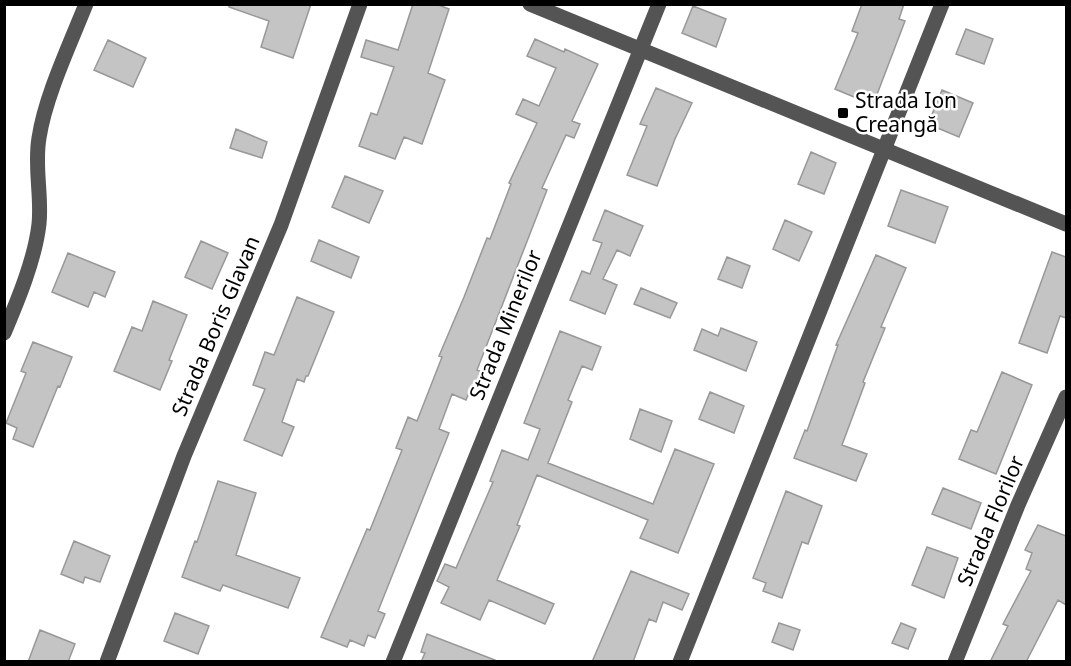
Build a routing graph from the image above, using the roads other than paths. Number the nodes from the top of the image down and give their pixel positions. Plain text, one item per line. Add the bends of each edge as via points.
1 (86, 4) edge
2 (360, 4) edge
3 (530, 4) edge
4 (659, 4) edge
5 (942, 4) edge
6 (640, 50) junction
7 (884, 148) junction
8 (1066, 224) edge
9 (4, 333) edge
10 (1066, 397) edge
11 (106, 662) edge
12 (393, 662) edge
13 (680, 662) edge
14 (955, 662) edge

1 - 9 street via 39,137 36,246
2 - 11 street, Strada Boris Glavan via 281,225 184,456
3 - 6 street
4 - 6 street, Strada Minerilor
5 - 7 street
6 - 7 street
6 - 12 street, Strada Minerilor
7 - 8 street
7 - 13 street
10 - 14 street, Strada Florilor

